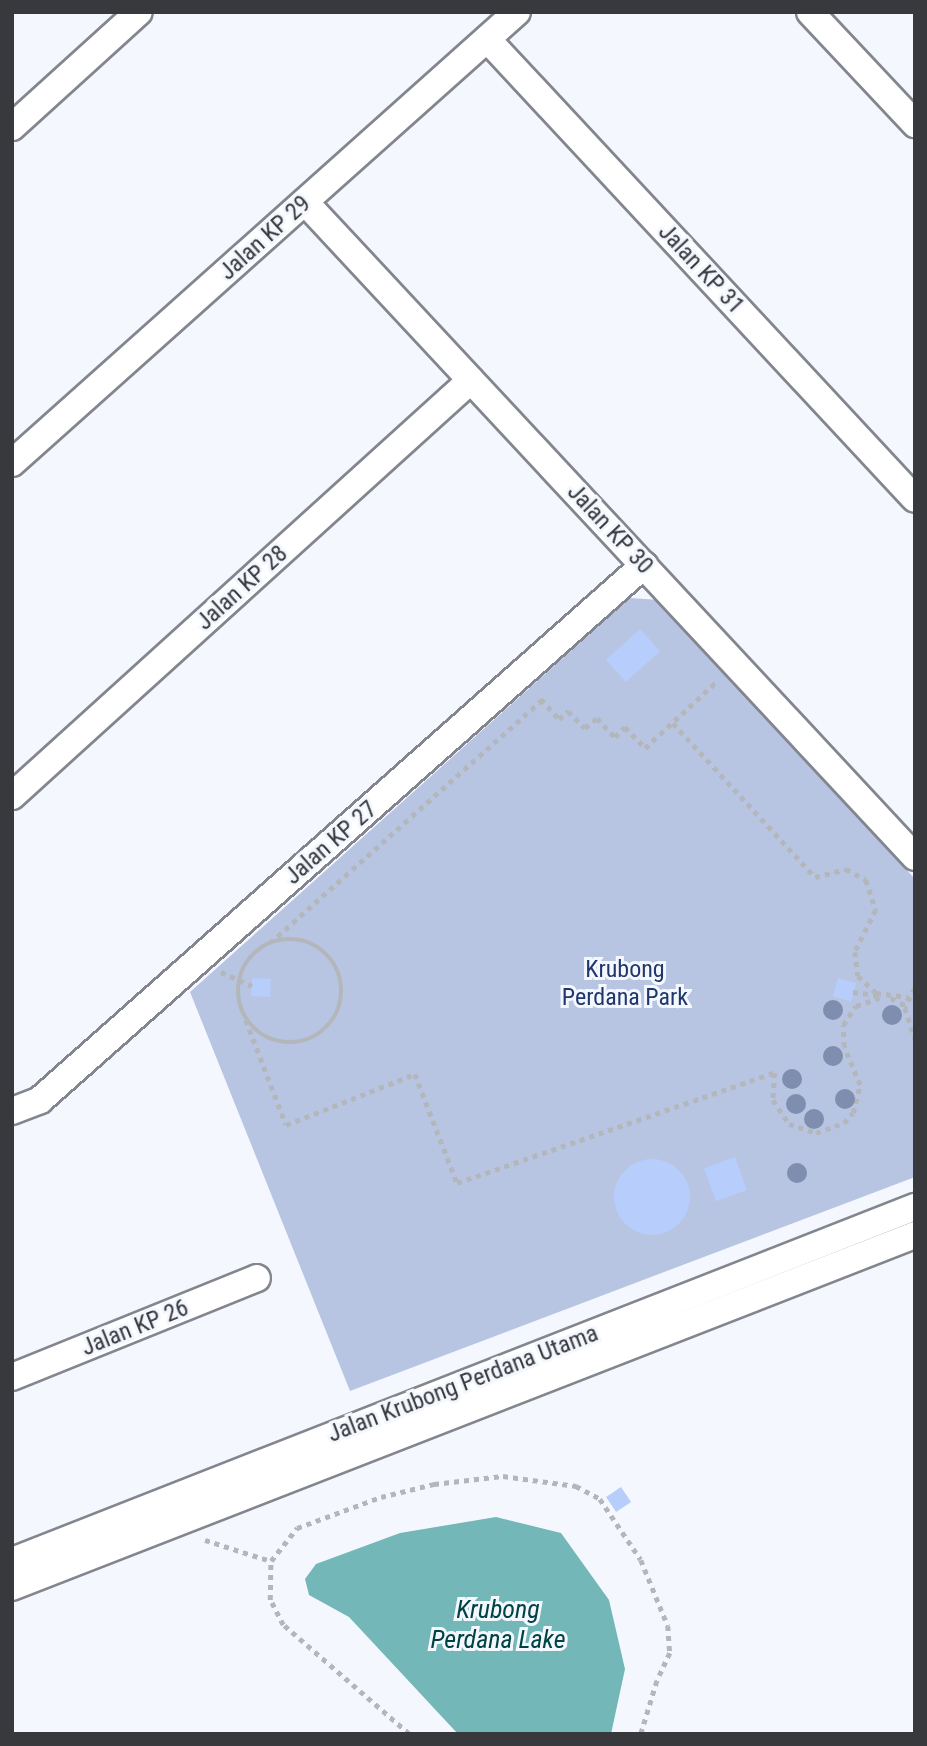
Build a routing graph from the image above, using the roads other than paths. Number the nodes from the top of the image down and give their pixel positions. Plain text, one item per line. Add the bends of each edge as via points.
1 (139, 12) edge
2 (517, 12) edge
3 (810, 12) edge
4 (488, 39) junction
5 (915, 124) edge
6 (12, 127) edge
7 (305, 202) junction
8 (471, 380) junction
9 (12, 463) edge
10 (915, 499) edge
11 (644, 565) junction
12 (12, 796) edge
13 (915, 857) edge
14 (12, 1111) edge
15 (915, 1207) edge
16 (915, 1236) edge
17 (257, 1278) dead end
18 (12, 1377) edge
19 (12, 1561) edge
20 (12, 1587) edge

1 - 6 street
2 - 4 street, Jalan KP 29
3 - 5 street
4 - 7 street, Jalan KP 29
4 - 10 street, Jalan KP 31
7 - 8 street, Jalan KP 30
7 - 9 street, Jalan KP 29
8 - 11 street, Jalan KP 30
8 - 12 street, Jalan KP 28
11 - 13 street, Jalan KP 30
11 - 14 street, Jalan KP 27 via 40,1100
15 - 19 street, Jalan Krubong Perdana Utama
16 - 20 street, Jalan Krubong Perdana Utama
17 - 18 street, Jalan KP 26

